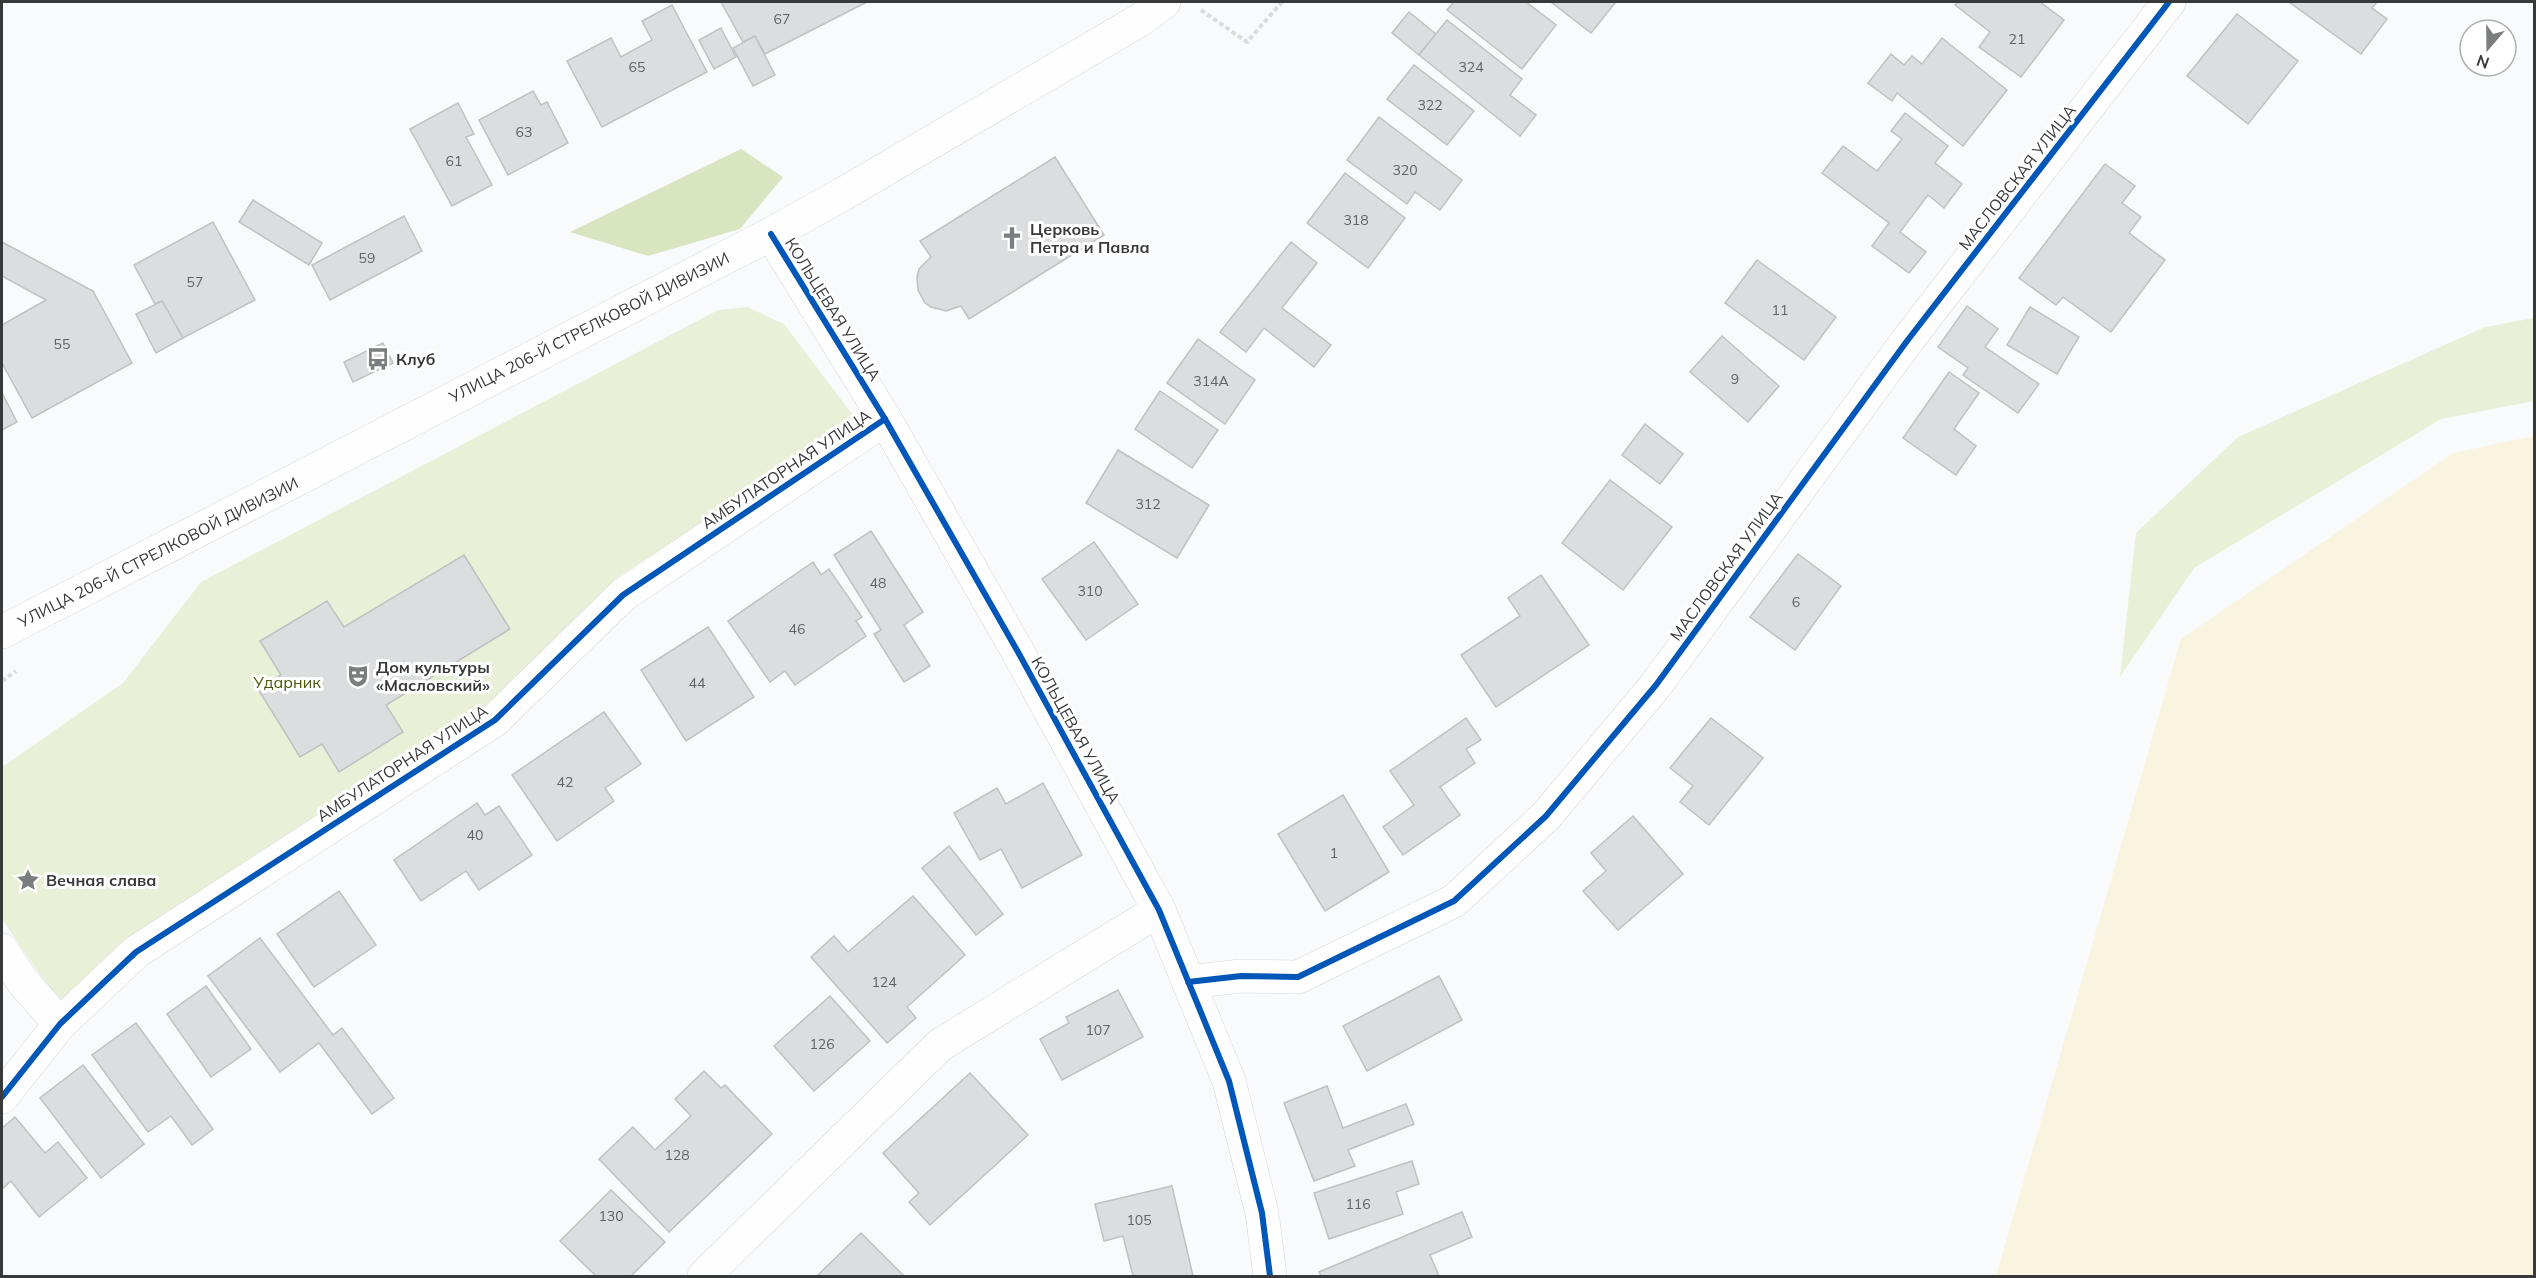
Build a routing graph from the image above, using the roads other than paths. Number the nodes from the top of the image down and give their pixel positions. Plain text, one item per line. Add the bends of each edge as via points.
1 (2169, 2) edge
2 (1146, 8) edge
3 (771, 234) junction
4 (885, 419) junction
5 (2, 632) edge
6 (1159, 910) junction
7 (2, 950) edge
8 (1188, 982) junction
9 (60, 1024) junction
10 (2, 1097) edge
11 (704, 1276) edge
12 (1270, 1276) edge

1 - 8 street, МАСЛОВСКАЯ УЛИЦА via 1907,341 1656,685 1546,816 1454,902 1298,977 1241,976
2 - 3 street, УЛИЦА 206-Й СТРЕЛКОВОЙ ДИВИЗИИ
3 - 4 street, КОЛЬЦЕВАЯ УЛИЦА
3 - 5 street, УЛИЦА 206-Й СТРЕЛКОВОЙ ДИВИЗИИ
4 - 6 street, КОЛЬЦЕВАЯ УЛИЦА
4 - 9 street, АМБУЛАТОРНАЯ УЛИЦА via 623,595 495,720 136,952
6 - 8 street, КОЛЬЦЕВАЯ УЛИЦА
6 - 11 street via 940,1045
7 - 9 street via 23,982
8 - 12 street, КОЛЬЦЕВАЯ УЛИЦА via 1229,1081 1262,1213
9 - 10 street, АМБУЛАТОРНАЯ УЛИЦА

